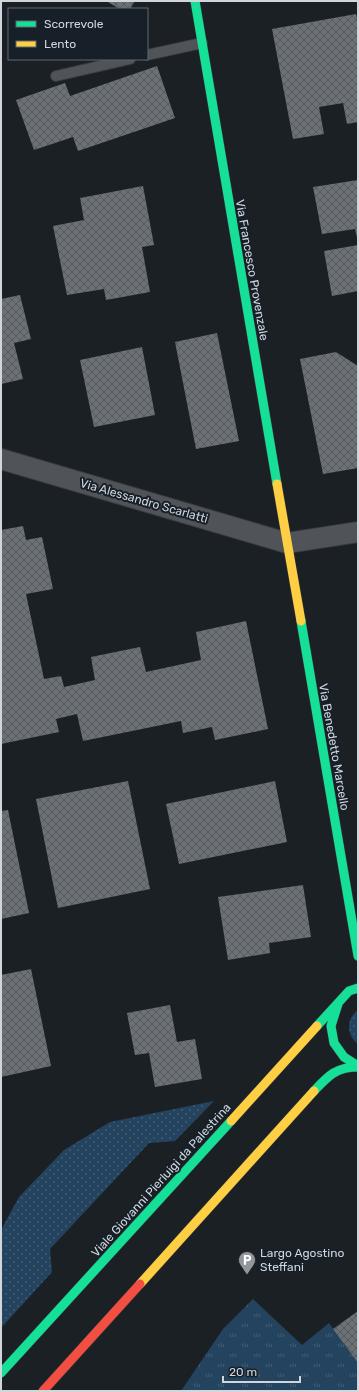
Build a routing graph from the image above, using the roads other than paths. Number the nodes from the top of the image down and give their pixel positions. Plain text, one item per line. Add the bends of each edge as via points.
1 (194, 1) edge
2 (202, 43) junction
3 (148, 55) edge
4 (126, 60) edge
5 (56, 76) dead end
6 (1, 459) edge
7 (358, 532) edge
8 (287, 543) junction
9 (358, 956) edge
10 (358, 988) edge
11 (339, 1003) junction
12 (358, 1066) edge
13 (1, 1373) edge
14 (43, 1391) edge

1 - 2 street, Via Francesco Provenzale
2 - 3 lane
2 - 8 street, Via Francesco Provenzale
4 - 5 lane
6 - 8 street, Via Alessandro Scarlatti
7 - 8 street
8 - 9 street, Via Benedetto Marcello
10 - 11 street, Viale Giovanni Pierluigi da Palestrina via 349,991
11 - 12 street, Viale Giovanni Pierluigi da Palestrina via 331,1026 334,1042 344,1057
11 - 13 street, Viale Giovanni Pierluigi da Palestrina
12 - 14 street, Viale Giovanni Pierluigi da Palestrina via 343,1067 324,1080

